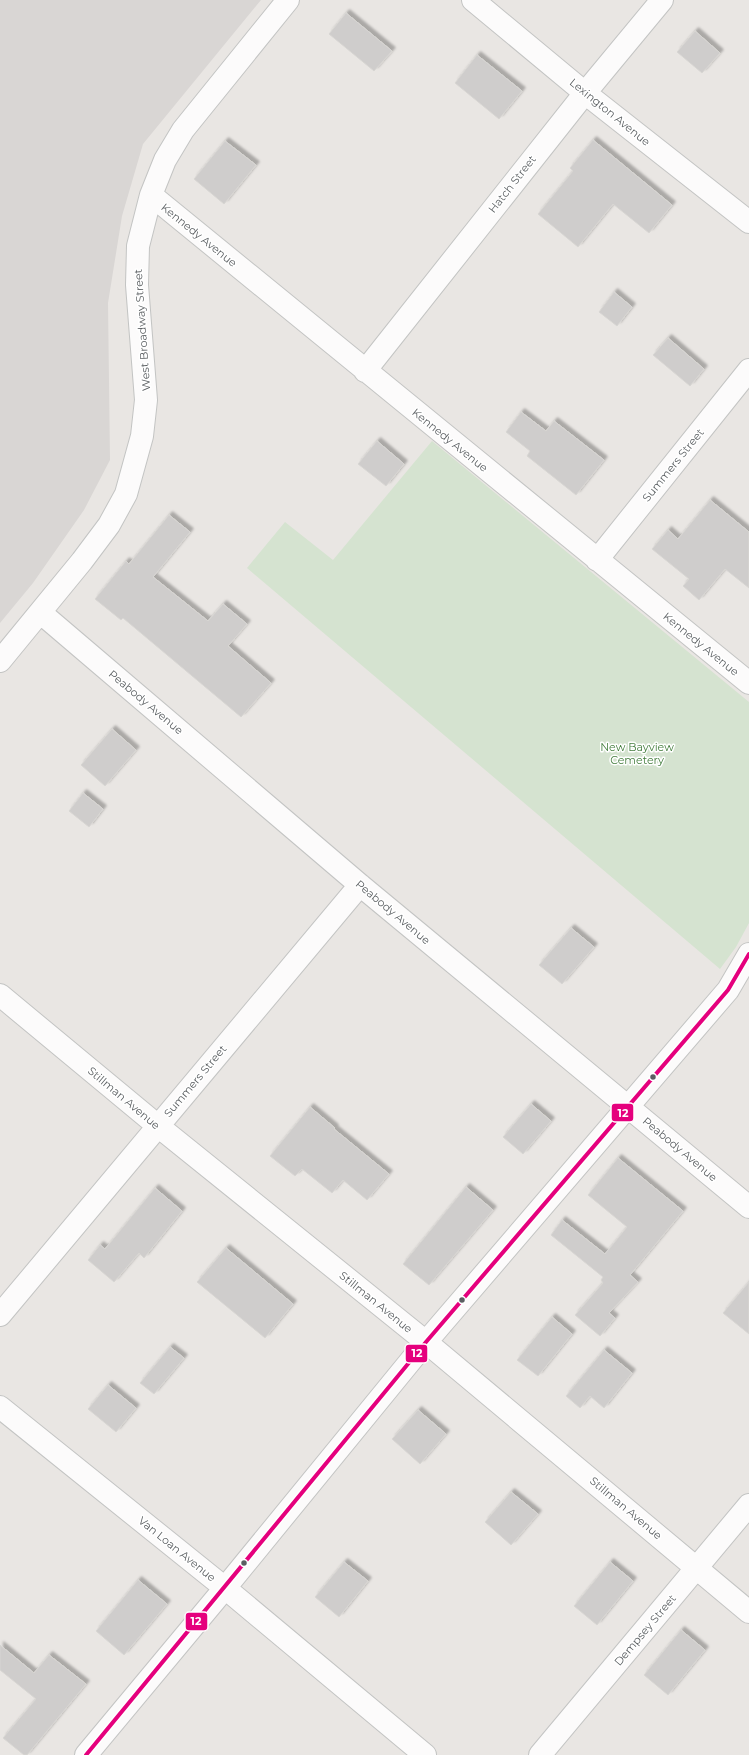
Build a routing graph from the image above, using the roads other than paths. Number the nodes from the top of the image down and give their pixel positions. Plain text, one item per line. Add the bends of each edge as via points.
1 (288, 0) edge
2 (473, 0) edge
3 (662, 0) edge
4 (585, 93) junction
5 (151, 195) junction
6 (749, 222) edge
7 (365, 370) junction
8 (749, 370) edge
9 (597, 560) junction
10 (41, 612) junction
11 (0, 661) edge
12 (749, 683) edge
13 (360, 885) junction
14 (749, 954) edge
15 (0, 995) edge
16 (630, 1107) junction
17 (158, 1126) junction
18 (749, 1207) edge
19 (0, 1315) edge
20 (426, 1342) junction
21 (0, 1407) edge
22 (749, 1505) edge
23 (698, 1568) junction
24 (226, 1588) junction
25 (749, 1612) edge
26 (86, 1755) edge
27 (425, 1755) edge
28 (540, 1755) edge

1 - 5 street, West Broadway Street via 183,130 165,160
2 - 4 street, Lexington Avenue
3 - 4 street, Hatch Street
4 - 6 street, Lexington Avenue
4 - 7 street, Hatch Street
5 - 7 street, Kennedy Avenue
5 - 10 street, West Broadway Street via 138,246 137,285 146,400 142,436 126,494 109,525
7 - 9 street, Kennedy Avenue
8 - 9 street, Summers Street
9 - 12 street, Kennedy Avenue
10 - 11 street, West Broadway Street
10 - 13 street, Peabody Avenue
13 - 16 street, Peabody Avenue
13 - 17 street, Summers Street
14 - 16 street via 728,990
15 - 17 street, Stillman Avenue
16 - 18 street, Peabody Avenue
16 - 20 street
17 - 19 street, Summers Street
17 - 20 street, Stillman Avenue
20 - 23 street, Stillman Avenue
20 - 24 street
21 - 24 street, Van Loan Avenue
22 - 23 street, Dempsey Street
23 - 25 street, Stillman Avenue
23 - 28 street, Dempsey Street
24 - 26 street
24 - 27 street, Van Loan Avenue

